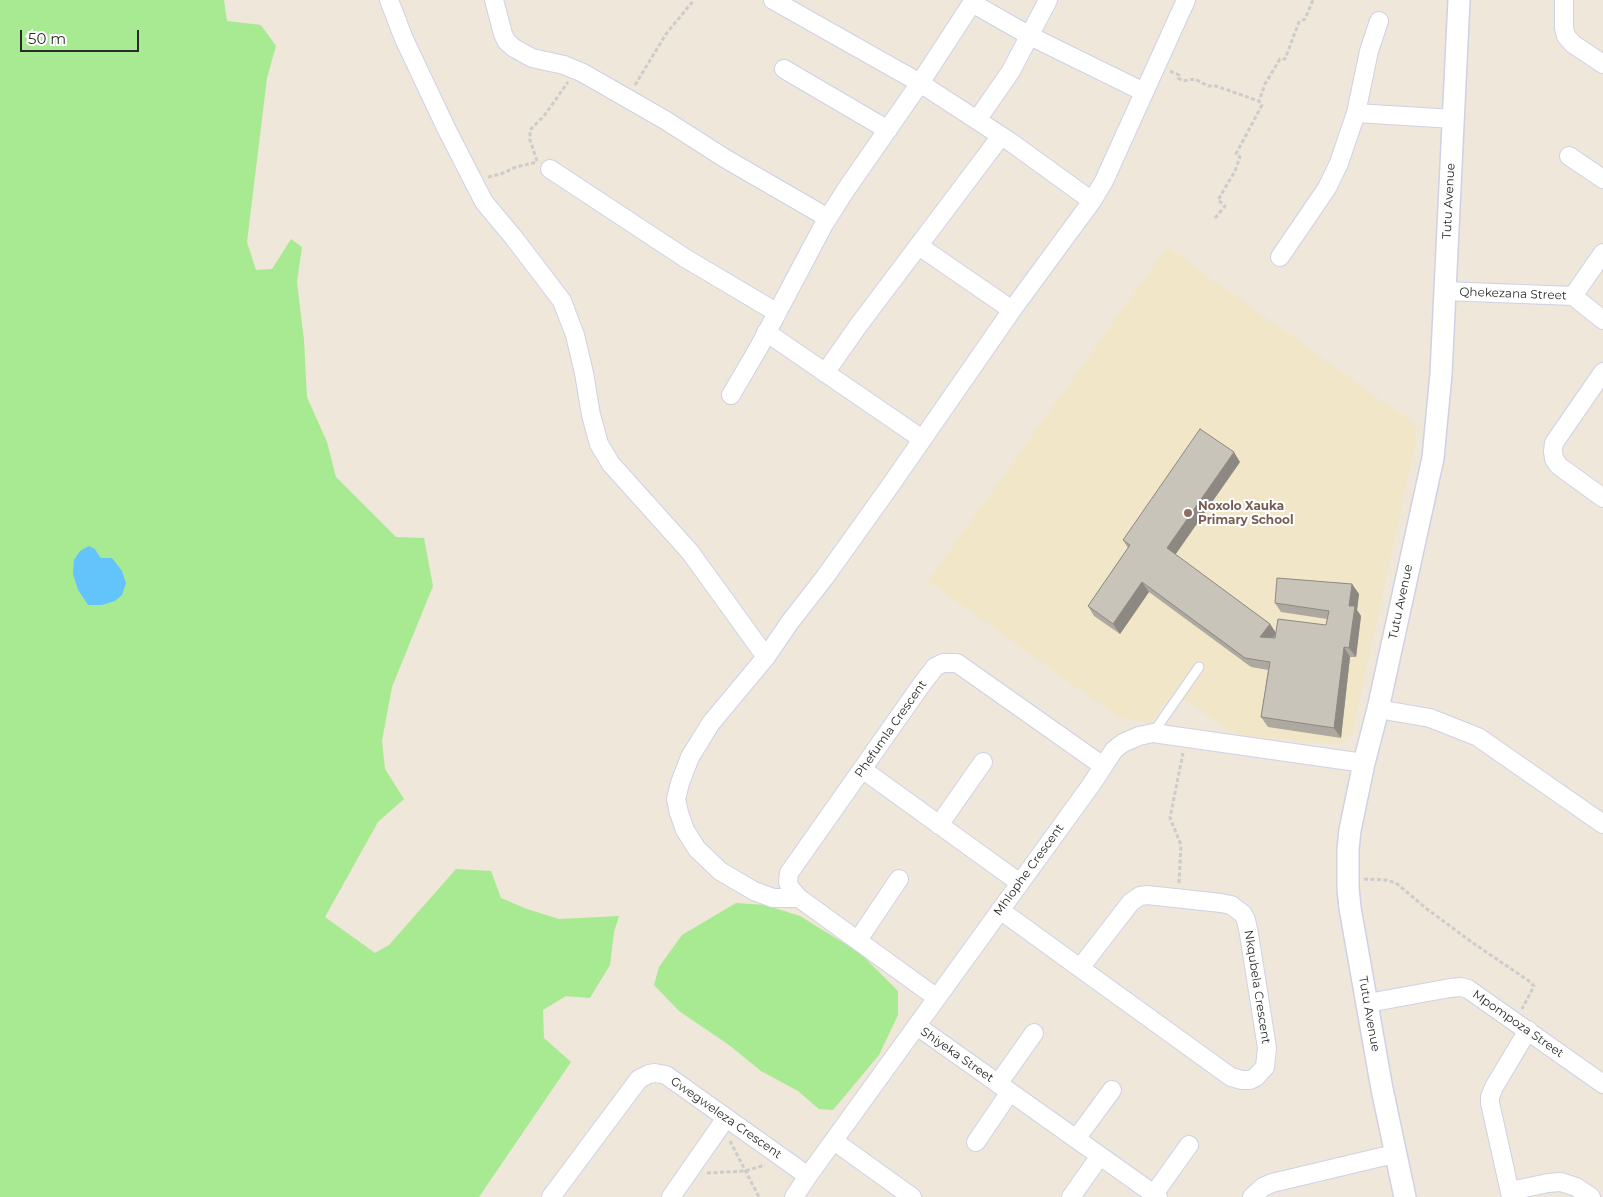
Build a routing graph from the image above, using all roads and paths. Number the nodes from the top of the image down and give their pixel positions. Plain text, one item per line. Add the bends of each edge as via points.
1 (389, 0) edge
2 (494, 0) edge
3 (694, 0) edge
4 (774, 0) edge
5 (1048, 0) edge
6 (1186, 0) edge
7 (1313, 0) edge
8 (1459, 0) edge
9 (1564, 0) edge
10 (973, 1) edge
11 (1379, 21) dead end
12 (1030, 36) junction
13 (1157, 63) junction
14 (1603, 64) edge
15 (784, 69) dead end
16 (576, 70) junction
17 (920, 83) junction
18 (1144, 92) junction
19 (627, 98) junction
20 (1259, 101) junction
21 (1356, 113) junction
22 (1454, 119) junction
23 (977, 120) junction
24 (888, 130) junction
25 (1001, 136) junction
26 (1570, 156) dead end
27 (544, 166) junction
28 (1603, 179) edge
29 (473, 181) junction
30 (1092, 201) junction
31 (828, 218) junction
32 (1215, 218) dead end
33 (919, 246) junction
34 (1603, 253) edge
35 (1280, 257) dead end
36 (1444, 291) junction
37 (1573, 296) junction
38 (1012, 310) junction
39 (776, 312) junction
40 (1603, 320) edge
41 (766, 332) junction
42 (1603, 372) edge
43 (826, 373) junction
44 (731, 395) dead end
45 (922, 439) junction
46 (1603, 498) edge
47 (766, 657) junction
48 (1199, 667) dead end
49 (1378, 709) junction
50 (1153, 734) junction
51 (1188, 738) junction
52 (983, 762) dead end
53 (1364, 763) junction
54 (1103, 766) junction
55 (862, 770) junction
56 (1603, 824) edge
57 (939, 825) junction
58 (1359, 878) dead end
59 (899, 879) dead end
60 (1020, 883) junction
61 (799, 898) junction
62 (1178, 898) junction
63 (1000, 910) junction
64 (858, 940) junction
65 (1080, 968) junction
66 (937, 998) junction
67 (1368, 1003) junction
68 (917, 1026) junction
69 (1522, 1026) junction
70 (1034, 1032) dead end
71 (1603, 1084) edge
72 (1004, 1088) junction
73 (1112, 1090) dead end
74 (724, 1122) junction
75 (1076, 1139) junction
76 (834, 1141) junction
77 (976, 1142) dead end
78 (1189, 1145) dead end
79 (1394, 1154) junction
80 (1100, 1156) junction
81 (785, 1159) junction
82 (745, 1171) junction
83 (687, 1174) junction
84 (808, 1176) junction
85 (1510, 1194) edge
86 (1156, 1196) edge
87 (551, 1197) edge
88 (671, 1197) edge
89 (759, 1197) edge
90 (794, 1197) edge
91 (912, 1197) edge
92 (1071, 1197) edge
93 (1252, 1197) edge
94 (1405, 1197) edge
95 (1591, 1197) edge

1 - 29 street via 404,39
2 - 16 street via 503,34 514,48 532,58
3 - 19 path via 666,34
4 - 17 street
5 - 12 street
6 - 13 street
7 - 20 path via 1305,18 1299,22 1286,59 1280,59
8 - 22 street, Tutu Avenue
9 - 14 street via 1566,36
10 - 12 street
10 - 17 street
11 - 21 street
12 - 18 street
12 - 23 street via 1011,71
13 - 18 street
13 - 20 path via 1179,75 1182,81 1195,79
15 - 24 street
16 - 19 street
16 - 27 path via 544,116 530,130 530,140
17 - 23 street
17 - 24 street
18 - 30 street
19 - 31 street
20 - 32 path via 1262,105 1236,154 1240,156 1235,171 1218,200 1225,206
21 - 22 street
21 - 35 street via 1327,188
22 - 36 street, Tutu Avenue
23 - 25 street
24 - 31 street
25 - 30 street
25 - 33 street
26 - 28 street
27 - 29 path via 516,167
27 - 39 street via 685,258
29 - 47 street via 484,202 562,301 575,335 599,444 610,464 690,552
30 - 38 street
31 - 39 street
33 - 38 street
33 - 43 street
34 - 37 street
36 - 37 street, Qhekezana Street
36 - 49 street, Tutu Avenue via 1432,458
37 - 40 street, Qhekezana Street
38 - 45 street
39 - 41 street
41 - 43 street
41 - 44 street
42 - 46 street via 1554,443 1552,451 1559,466
43 - 45 street
45 - 47 street
47 - 61 street via 698,744 690,757 676,799 685,830 697,849 720,871 773,898
48 - 50 lane
49 - 53 street, Tutu Avenue
49 - 56 street via 1430,718 1478,737
50 - 51 street, Mhlophe Crescent
50 - 54 street, Mhlophe Crescent via 1123,743
51 - 53 street, Mhlophe Crescent
51 - 62 path via 1170,818 1182,845
52 - 57 street
53 - 67 street, Tutu Avenue via 1350,830 1347,868 1350,908
54 - 55 street, Phefumla Crescent via 962,665 951,662 936,667
54 - 60 street, Mhlophe Crescent
55 - 57 street
55 - 61 street, Phefumla Crescent via 789,873 790,888
57 - 60 street
58 - 69 path via 1396,883 1473,943 1529,981 1534,986
59 - 64 street
60 - 63 street, Mhlophe Crescent
61 - 64 street, Phefumla Crescent
62 - 65 street, Nkqubela Crescent via 1147,895 1135,898
62 - 65 street, Nkqubela Crescent via 1231,906 1246,920 1267,1048 1265,1067 1256,1076 1250,1080 1231,1077
63 - 65 street, Nkqubela Crescent
63 - 66 street, Mhlophe Crescent
64 - 66 street, Phefumla Crescent
66 - 68 street, Mhlophe Crescent
67 - 69 street, Mpompoza Street via 1461,987
67 - 79 street, Tutu Avenue
68 - 72 street, Shiyeka Street
68 - 76 street, Mhlophe Crescent
69 - 71 street, Mpompoza Street
69 - 85 street via 1490,1097
70 - 72 street, Shiyeka Street
72 - 75 street, Shiyeka Street
72 - 77 street, Shiyeka Street
73 - 75 street
74 - 81 street, Gwegweleza Crescent
74 - 82 path
74 - 83 street
74 - 87 street, Gwegweleza Crescent via 666,1075 655,1073 642,1077
75 - 80 street, Shiyeka Street
76 - 84 street, Mhlophe Crescent
76 - 91 street
78 - 86 street, Shiyeka Street
79 - 93 street via 1272,1182
79 - 94 street, Tutu Avenue
80 - 86 street, Shiyeka Street
80 - 92 street
81 - 82 path
81 - 84 street, Gwegweleza Crescent
82 - 83 path
82 - 89 path
83 - 88 street
84 - 90 street, Mhlophe Crescent
85 - 95 street via 1561,1182

